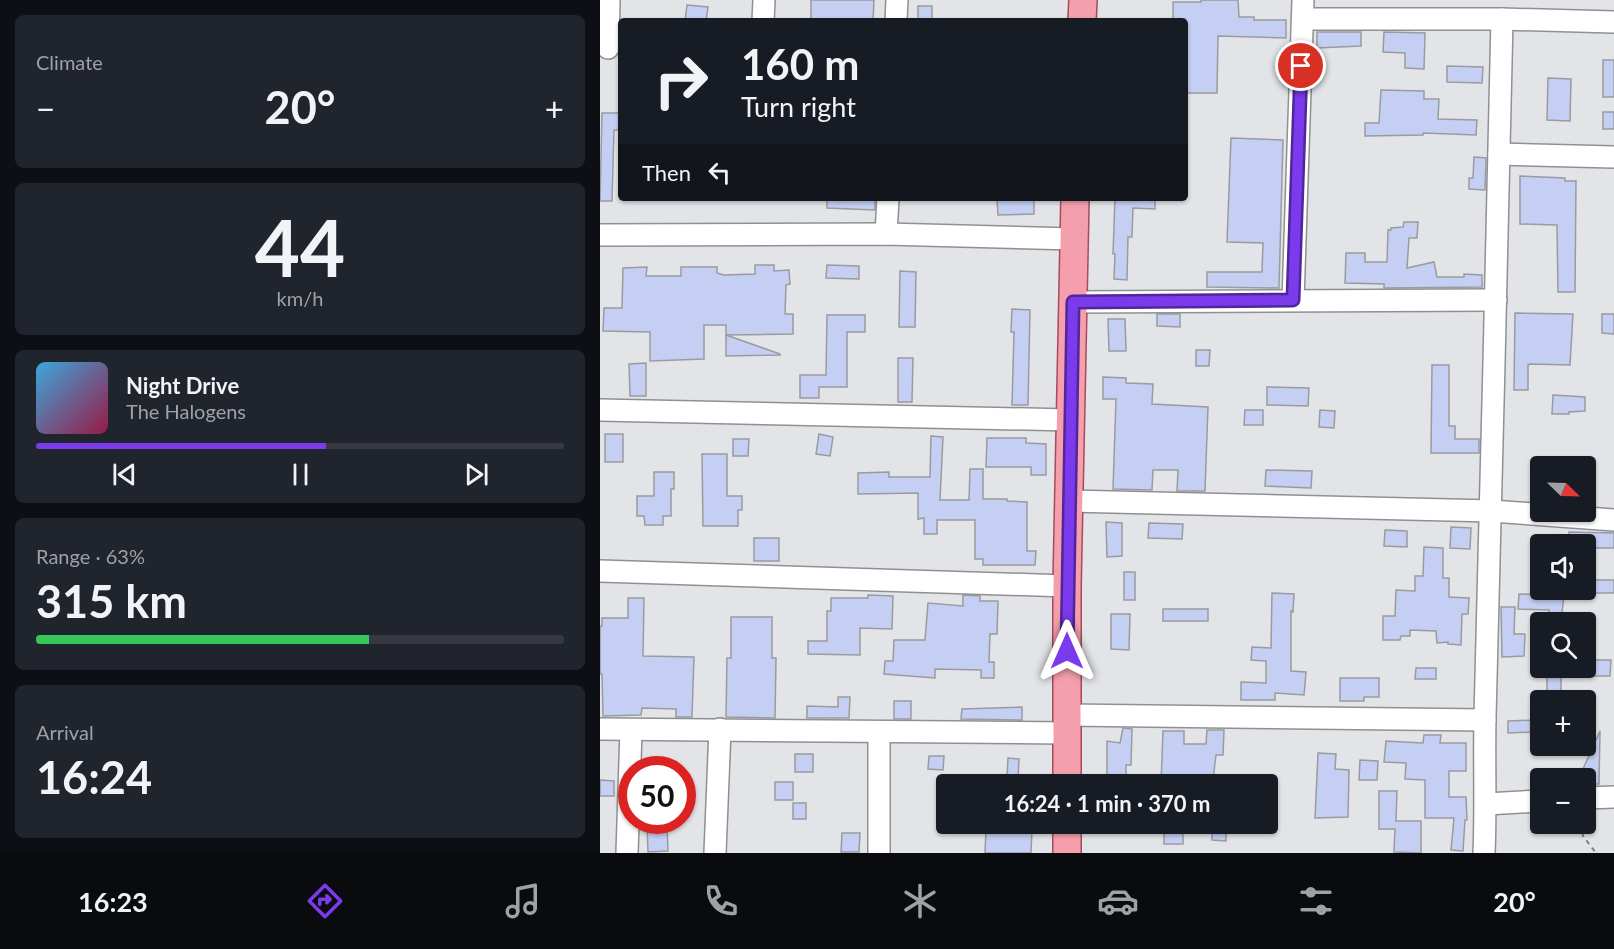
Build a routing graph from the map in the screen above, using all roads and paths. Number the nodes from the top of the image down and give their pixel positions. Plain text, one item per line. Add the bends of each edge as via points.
1 (609, 0) edge
2 (764, 0) edge
3 (897, 0) edge
4 (1083, 0) edge
5 (1303, 10) edge
6 (763, 18) edge
7 (896, 18) edge
8 (1082, 18) edge
9 (1502, 19) junction
10 (1614, 22) edge
11 (610, 49) edge
12 (1499, 154) junction
13 (1614, 157) edge
14 (888, 201) edge
15 (1076, 201) edge
16 (886, 234) junction
17 (600, 235) edge
18 (1074, 239) junction
19 (1293, 300) junction
20 (1496, 300) junction
21 (1073, 302) junction
22 (600, 410) edge
23 (1070, 420) junction
24 (1068, 501) junction
25 (1492, 511) junction
26 (1614, 520) edge
27 (600, 571) edge
28 (1067, 586) junction
29 (1485, 720) junction
30 (1066, 724) junction
31 (600, 729) edge
32 (720, 729) junction
33 (631, 730) junction
34 (879, 732) junction
35 (1067, 774) edge
36 (1614, 796) edge
37 (1596, 797) edge
38 (1530, 802) edge
39 (1486, 804) junction
40 (1067, 834) edge
41 (1582, 834) edge
42 (627, 853) edge
43 (715, 853) edge
44 (879, 853) edge
45 (1068, 853) edge
46 (1484, 853) edge
47 (1596, 853) edge

1 - 11 street
2 - 6 street
3 - 7 street
4 - 8 main road
5 - 9 street
5 - 19 street
9 - 10 street
9 - 12 street
12 - 13 street
12 - 20 street
14 - 16 street
15 - 18 main road
16 - 17 street
16 - 18 street
18 - 21 main road
19 - 20 street
19 - 21 street
20 - 25 street
21 - 23 main road
22 - 23 street
23 - 24 main road
24 - 25 street
24 - 28 main road
25 - 26 street
25 - 29 street
27 - 28 street
28 - 30 main road
29 - 30 street
29 - 39 street
30 - 34 street
30 - 35 main road
31 - 33 street
32 - 33 street
32 - 34 street
32 - 43 street
33 - 42 street
34 - 44 street
36 - 37 street
38 - 39 street
39 - 46 street
40 - 45 main road
41 - 47 path

